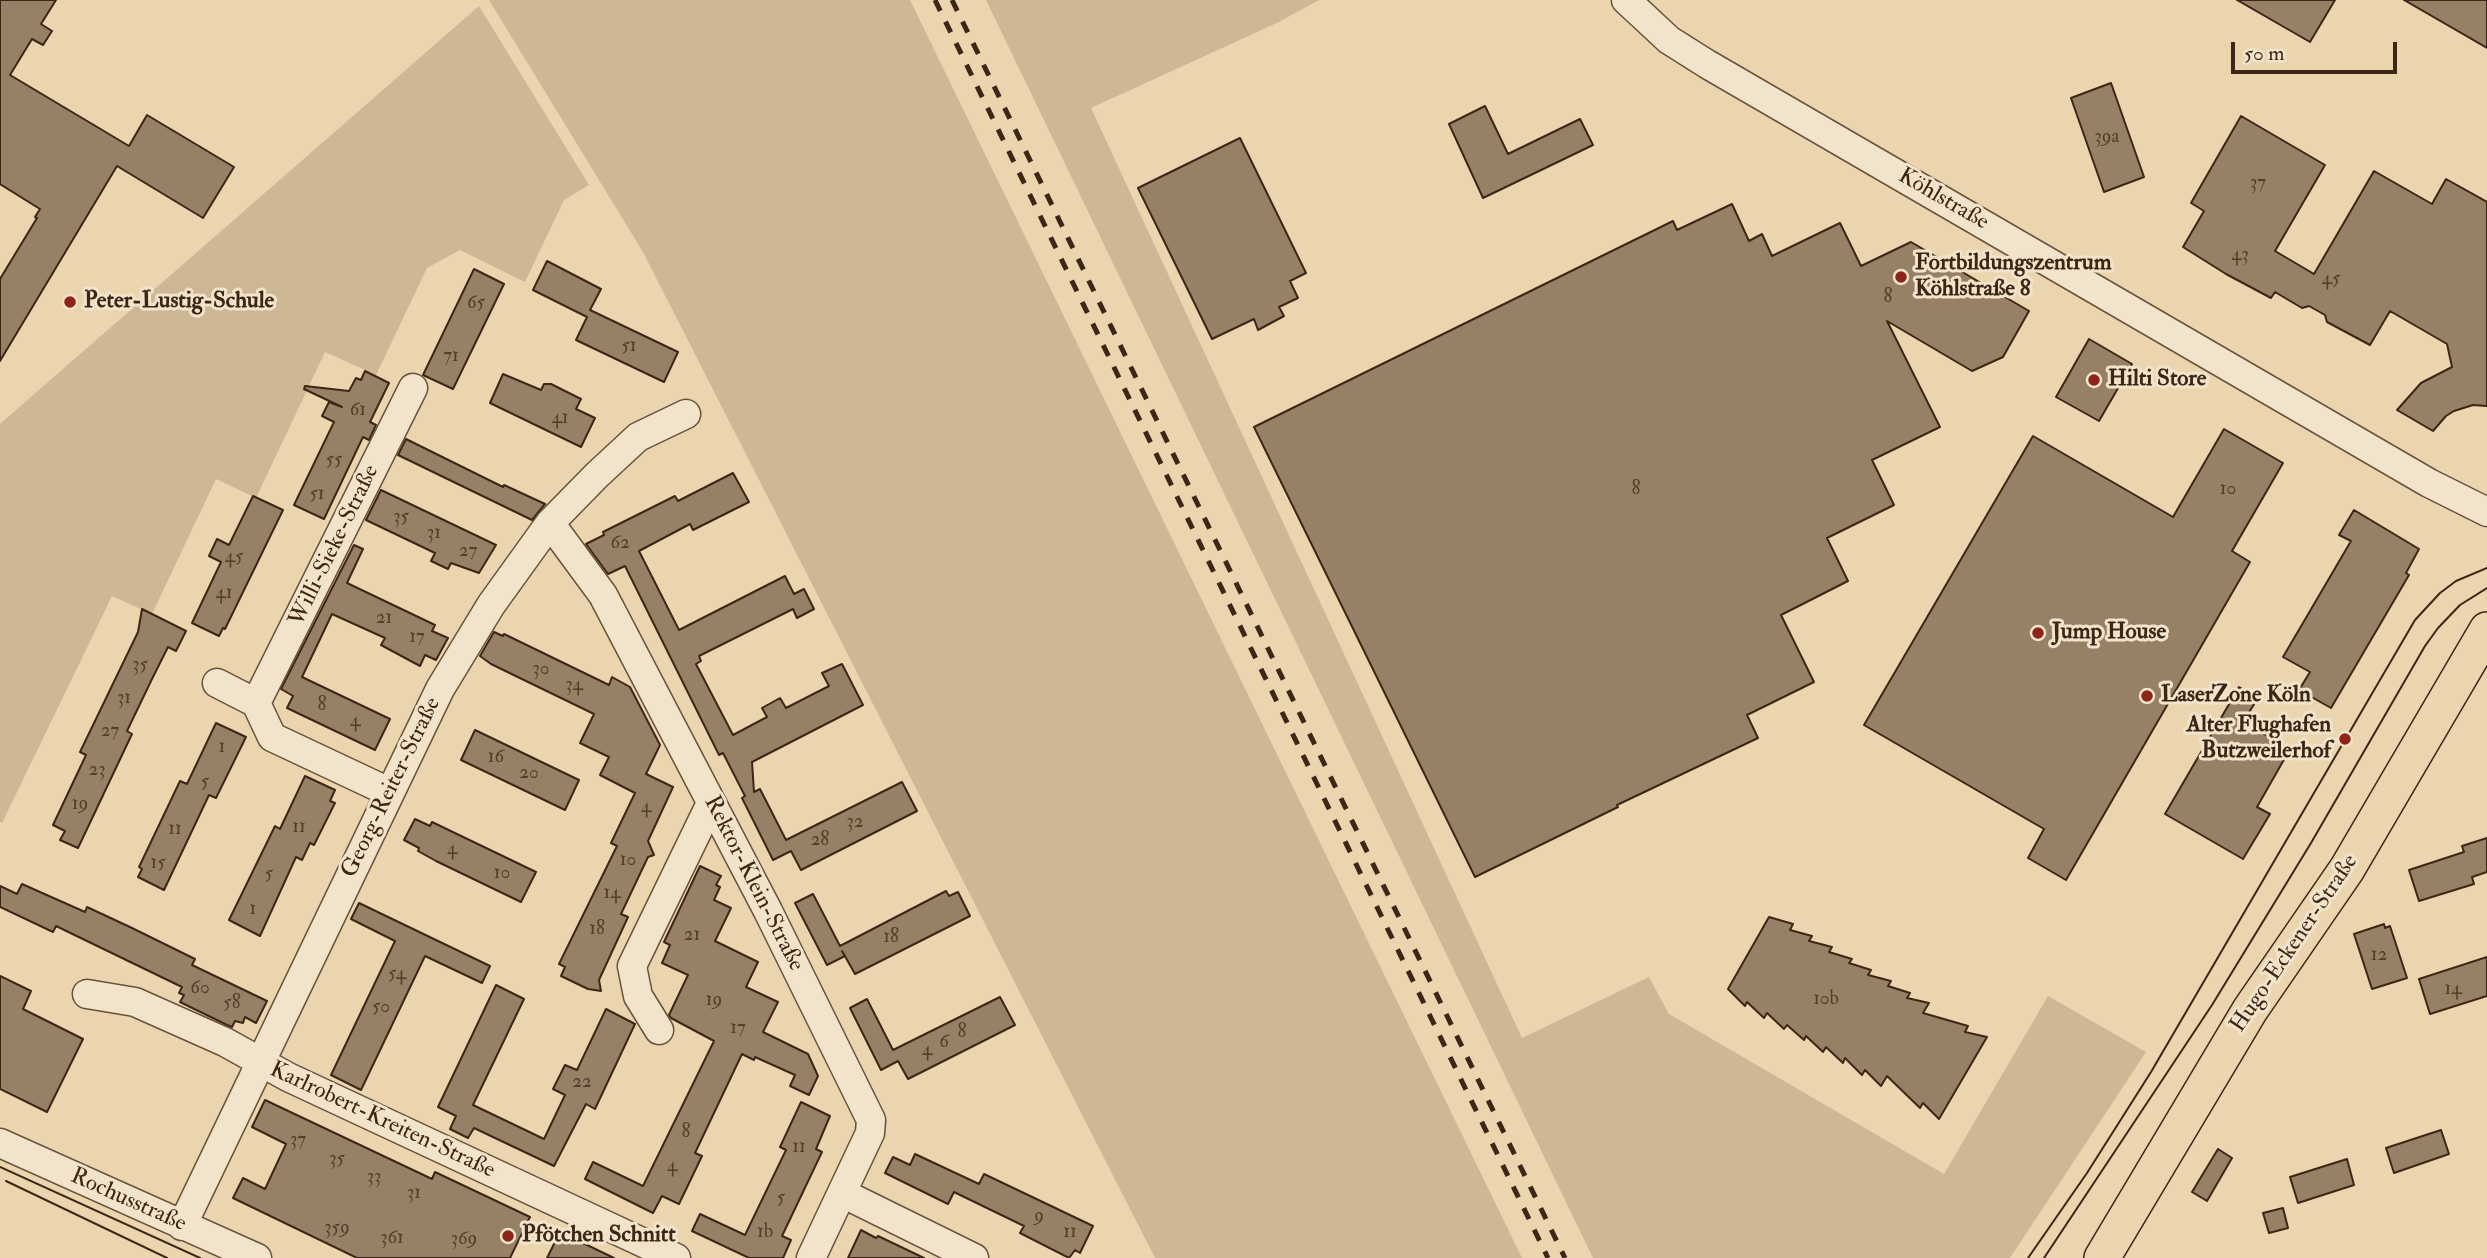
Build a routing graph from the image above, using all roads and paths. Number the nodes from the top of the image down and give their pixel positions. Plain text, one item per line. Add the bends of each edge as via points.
1 (1626, 0) edge
2 (413, 388) dead end
3 (686, 414) dead end
4 (2487, 512) edge
5 (550, 523) junction
6 (2487, 630) edge
7 (217, 683) dead end
8 (256, 703) junction
9 (390, 792) junction
10 (711, 803) junction
11 (87, 994) dead end
12 (659, 1030) dead end
13 (260, 1063) junction
14 (0, 1143) edge
15 (842, 1193) junction
16 (182, 1226) junction
17 (257, 1258) edge
18 (676, 1258) edge
19 (811, 1258) edge
20 (974, 1258) edge
21 (2102, 1258) edge

1 - 4 street, Köhlstraße via 1669,40 1707,64 2429,483
2 - 8 street, Willi-Sieke-Straße
3 - 5 street, Georg-Reiter-Straße via 638,437
5 - 9 street, Georg-Reiter-Straße via 491,605 440,689
5 - 10 street, Rektor-Klein-Straße via 603,595
6 - 21 main road, Hugo-Eckener-Straße via 2347,869 2250,1010
7 - 8 street
8 - 9 street via 272,737
9 - 13 street, Georg-Reiter-Straße
10 - 12 street via 632,966 638,996
10 - 15 street, Rektor-Klein-Straße via 871,1120 870,1133
11 - 13 street, Karlrobert-Kreiten-Straße via 135,1002 225,1042
13 - 16 street, Georg-Reiter-Straße
13 - 18 street, Karlrobert-Kreiten-Straße
14 - 16 street, Rochusstraße
15 - 19 street, Rektor-Klein-Straße
15 - 20 street
16 - 17 street, Rochusstraße

